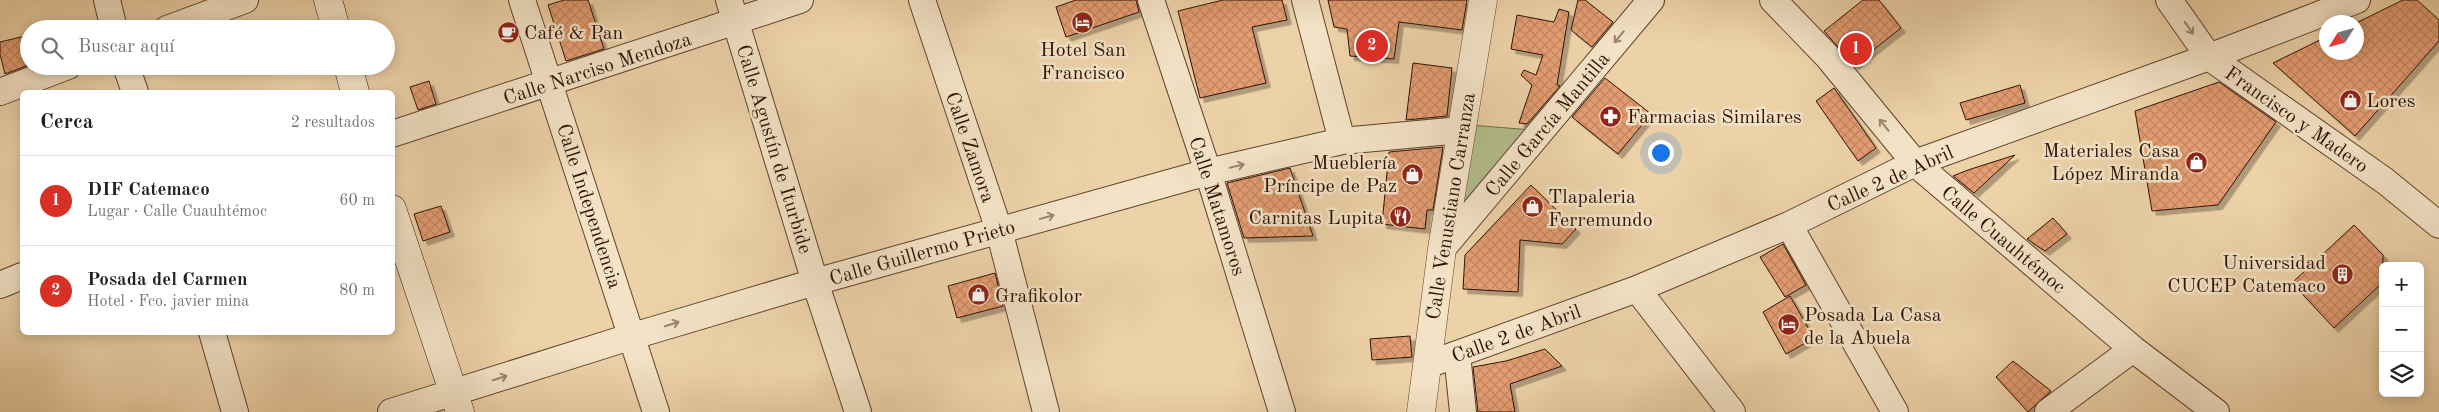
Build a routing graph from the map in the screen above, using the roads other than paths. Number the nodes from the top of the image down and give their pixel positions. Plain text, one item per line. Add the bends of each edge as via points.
1 (106, 0) edge
2 (245, 0) edge
3 (328, 0) edge
4 (522, 0) edge
5 (800, 0) edge
6 (922, 0) edge
7 (1151, 0) edge
8 (1305, 0) edge
9 (1484, 0) edge
10 (1651, 0) edge
11 (1773, 0) edge
12 (2169, 0) edge
13 (2357, 0) edge
14 (733, 11) edge
15 (112, 20) edge
16 (191, 20) edge
17 (334, 20) edge
18 (2210, 57) junction
19 (44, 75) edge
20 (129, 75) edge
21 (350, 75) edge
22 (550, 84) junction
23 (134, 90) edge
24 (354, 90) edge
25 (0, 92) edge
26 (1461, 130) junction
27 (395, 133) edge
28 (1342, 141) junction
29 (1915, 163) junction
30 (1208, 172) junction
31 (395, 218) edge
32 (1788, 225) junction
33 (2439, 225) edge
34 (999, 230) junction
35 (1442, 249) junction
36 (20, 277) edge
37 (815, 282) junction
38 (0, 285) edge
39 (1637, 289) junction
40 (213, 335) edge
41 (633, 336) junction
42 (2132, 349) junction
43 (1457, 354) junction
44 (1427, 364) junction
45 (457, 402) edge
46 (235, 412) edge
47 (391, 412) edge
48 (656, 412) edge
49 (858, 412) edge
50 (1046, 412) edge
51 (1282, 412) edge
52 (1421, 412) edge
53 (1463, 412) edge
54 (1732, 412) edge
55 (1895, 412) edge
56 (2048, 412) edge
57 (2216, 412) edge

1 - 15 street
2 - 16 street
3 - 17 street
4 - 22 street, Calle Independencia
5 - 14 street, Calle Narciso Mendoza
6 - 34 street, Calle Zamora
7 - 30 street, Calle Matamoros
8 - 28 street
9 - 26 street, Calle Venustiano Carranza
10 -> 35 street, Calle García Mantilla
29 -> 11 street, Calle Cuauhtémoc via 1828,57
12 -> 18 street, Francisco y Madero
13 - 18 street, Calle 2 de Abril
14 - 22 street, Calle Narciso Mendoza
14 - 37 street, Calle Agustín de Iturbide
18 - 29 street, Calle 2 de Abril
18 - 33 street, Francisco y Madero via 2385,181
19 - 25 street
20 - 23 street
21 - 24 street
22 - 27 street, Calle Narciso Mendoza
22 - 41 street, Calle Independencia
26 - 28 street, Calle Guillermo Prieto
26 - 35 street, Calle Venustiano Carranza
30 -> 28 street, Calle Guillermo Prieto
29 - 32 street, Calle 2 de Abril
29 - 42 street, Calle Cuauhtémoc
34 -> 30 street, Calle Guillermo Prieto
30 - 51 street, Calle Matamoros
31 - 45 street
32 - 39 street, Calle 2 de Abril
32 - 55 street
34 - 37 street, Calle Guillermo Prieto
34 - 50 street, Calle Zamora
35 - 44 street, Calle Venustiano Carranza
36 - 38 street
41 -> 37 street, Calle Guillermo Prieto
37 - 49 street, Calle Agustín de Iturbide
39 - 43 street, Calle 2 de Abril
39 - 54 street
40 - 46 street
45 -> 41 street, Calle Guillermo Prieto
41 - 48 street, Calle Independencia
42 - 56 street
42 - 57 street, Calle Cuauhtémoc
43 - 44 street, Calle 2 de Abril
43 - 53 street
44 - 52 street, Calle Venustiano Carranza
45 - 47 street, Calle Guillermo Prieto

